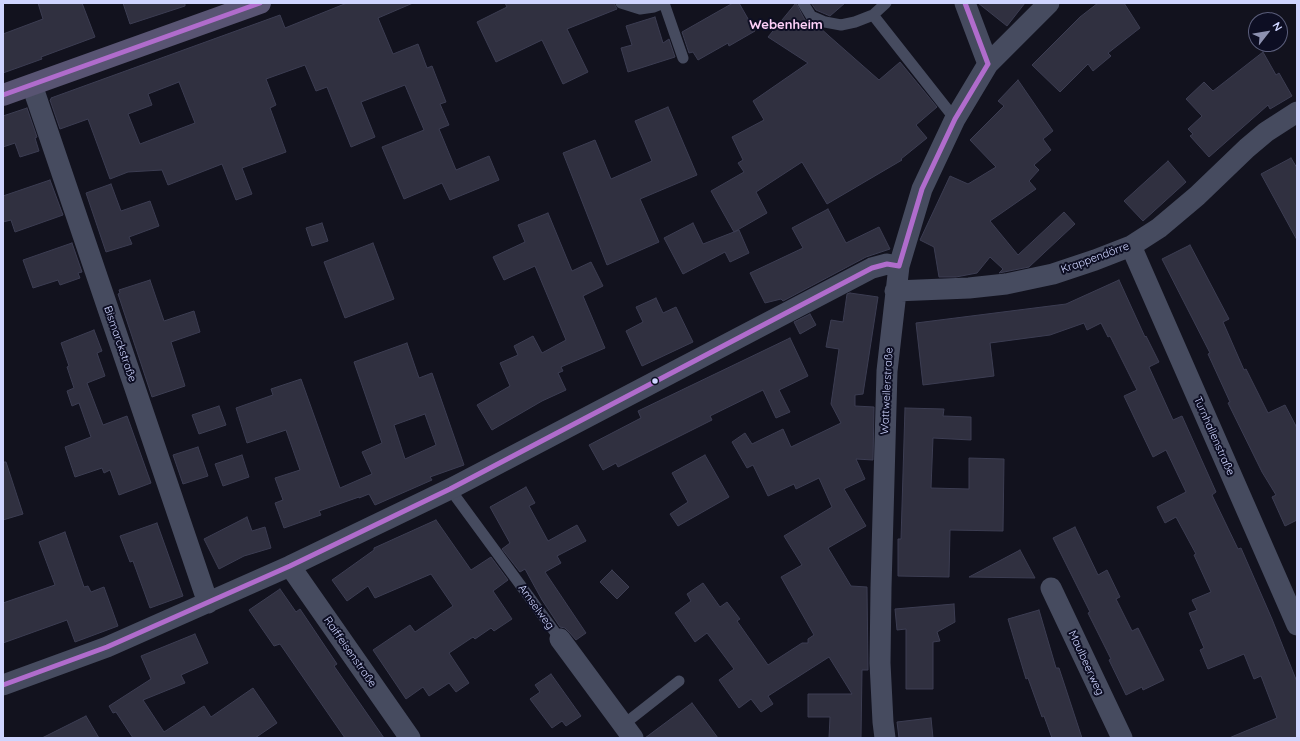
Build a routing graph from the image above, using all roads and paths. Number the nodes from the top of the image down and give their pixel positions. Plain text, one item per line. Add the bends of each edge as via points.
1 (260, 3) edge
2 (621, 3) edge
3 (664, 3) edge
4 (803, 3) edge
5 (886, 3) edge
6 (965, 3) edge
7 (1048, 3) edge
8 (873, 15) junction
9 (683, 58) dead end
10 (988, 64) junction
11 (32, 85) junction
12 (3, 95) edge
13 (1295, 118) edge
14 (955, 119) junction
15 (1131, 246) junction
16 (899, 266) junction
17 (895, 291) junction
18 (450, 489) junction
19 (290, 566) junction
20 (1051, 588) dead end
21 (208, 603) junction
22 (1297, 625) edge
23 (560, 639) joint
24 (679, 681) dead end
25 (3, 685) edge
26 (628, 732) edge
27 (410, 738) edge
28 (885, 738) edge
29 (1122, 738) edge

1 - 11 main road
2 - 3 lane via 640,9
3 - 9 lane
4 - 8 lane via 811,16 835,24 855,22
5 - 8 lane
6 - 10 street
7 - 10 street, Wattweilerstraße
8 - 14 lane
10 - 14 street, Wattweilerstraße
11 - 12 main road
11 - 21 street, Bismarckstraße
13 - 15 street, Krappendörre via 1266,132 1197,196 1159,228
14 - 16 street, Wattweilerstraße via 922,189
15 - 17 street, Krappendörre via 1052,274 1006,284
15 - 22 street, Turnhallenstraße
16 - 17 street, Wattweilerstraße
16 - 18 street via 887,264 872,268
17 - 28 street, Wattweilerstraße via 887,371 881,588 880,663
18 - 19 street
18 - 23 lane, Amselweg
19 - 21 street
19 - 27 street, Raiffeisenstraße
20 - 29 street, Maulbeerweg
21 - 25 street via 107,647
23 - 26 street, Amselweg
24 - 26 lane, Amselweg

